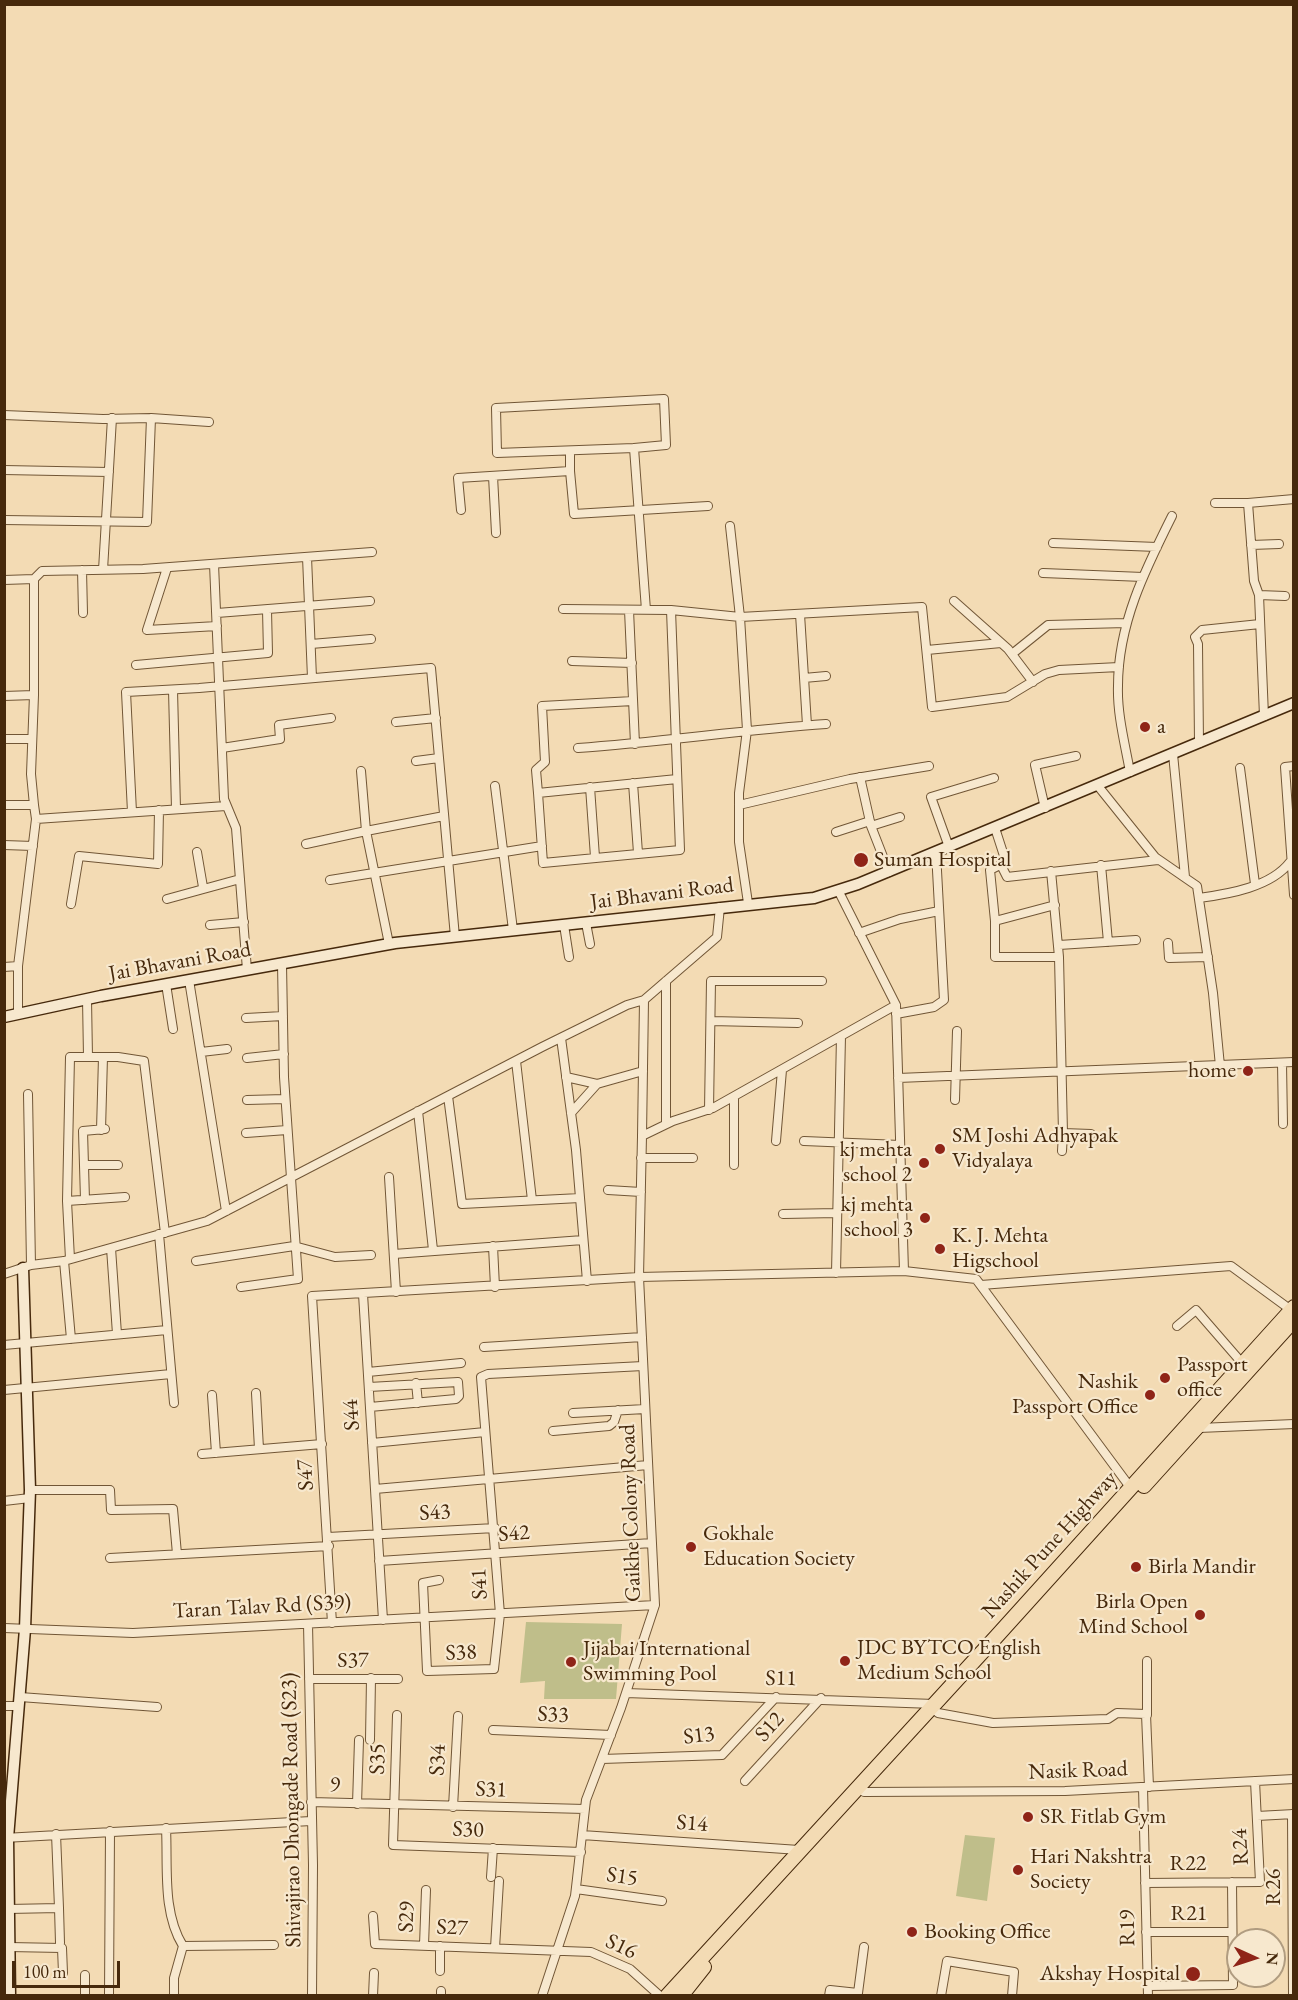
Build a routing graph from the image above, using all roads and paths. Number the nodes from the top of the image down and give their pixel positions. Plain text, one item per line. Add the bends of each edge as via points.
1 (4, 415) edge
2 (112, 418) junction
3 (151, 418) junction
4 (209, 422) dead end
5 (633, 448) junction
6 (570, 451) junction
7 (4, 470) edge
8 (570, 471) junction
9 (109, 472) junction
10 (493, 476) junction
11 (1293, 499) edge
12 (1215, 503) dead end
13 (1248, 503) junction
14 (708, 506) dead end
15 (461, 510) dead end
16 (638, 510) junction
17 (1172, 516) dead end
18 (4, 520) edge
19 (106, 520) junction
20 (730, 526) dead end
21 (496, 533) dead end
22 (1053, 543) dead end
23 (1251, 544) junction
24 (1279, 544) dead end
25 (1156, 547) junction
26 (372, 552) dead end
27 (306, 557) junction
28 (214, 564) junction
29 (167, 567) junction
30 (82, 570) junction
31 (103, 570) junction
32 (1043, 573) dead end
33 (1143, 577) junction
34 (4, 579) edge
35 (34, 579) junction
36 (1259, 595) junction
37 (1286, 596) dead end
38 (954, 601) dead end
39 (370, 602) dead end
40 (309, 607) junction
41 (562, 609) dead end
42 (267, 610) junction
43 (629, 610) junction
44 (645, 610) junction
45 (671, 610) junction
46 (84, 612) dead end
47 (217, 613) junction
48 (800, 614) junction
49 (740, 617) junction
50 (1126, 623) junction
51 (1260, 624) junction
52 (217, 626) junction
53 (371, 639) dead end
54 (1001, 643) junction
55 (311, 644) junction
56 (927, 650) junction
57 (1012, 654) junction
58 (219, 657) junction
59 (572, 661) dead end
60 (632, 663) junction
61 (136, 664) dead end
62 (1119, 667) junction
63 (826, 676) dead end
64 (312, 678) junction
65 (804, 678) junction
66 (1033, 682) junction
67 (220, 686) junction
68 (173, 690) junction
69 (34, 695) junction
70 (4, 696) edge
71 (633, 701) junction
72 (1293, 703) edge
73 (1264, 716) junction
74 (332, 718) dead end
75 (436, 718) junction
76 (396, 722) dead end
77 (826, 724) dead end
78 (807, 725) junction
79 (747, 730) junction
80 (4, 739) edge
81 (32, 739) junction
82 (676, 741) junction
83 (1199, 743) junction
84 (635, 744) junction
85 (222, 748) junction
86 (578, 748) dead end
87 (1173, 754) junction
88 (1076, 756) dead end
89 (439, 758) junction
90 (416, 761) dead end
91 (928, 766) dead end
92 (1293, 766) edge
93 (1240, 768) dead end
94 (361, 771) dead end
95 (1130, 772) junction
96 (860, 777) junction
97 (994, 778) dead end
98 (677, 779) junction
99 (633, 783) junction
100 (495, 786) dead end
101 (1098, 786) junction
102 (590, 787) junction
103 (538, 793) junction
104 (4, 804) edge
105 (34, 805) junction
106 (739, 805) junction
107 (226, 806) junction
108 (1045, 808) junction
109 (176, 809) junction
110 (159, 810) junction
111 (132, 812) junction
112 (444, 816) junction
113 (900, 817) dead end
114 (36, 819) junction
115 (871, 824) junction
116 (995, 828) junction
117 (366, 831) junction
118 (836, 832) dead end
119 (306, 844) dead end
120 (4, 845) edge
121 (33, 846) junction
122 (542, 846) junction
123 (949, 847) junction
124 (196, 852) dead end
125 (503, 852) junction
126 (936, 852) junction
127 (1293, 852) edge
128 (638, 853) junction
129 (595, 857) junction
130 (1158, 860) junction
131 (448, 861) junction
132 (1290, 864) junction
133 (1001, 865) junction
134 (1101, 865) junction
135 (1051, 871) junction
136 (889, 872) junction
137 (375, 873) junction
138 (1185, 877) junction
139 (240, 879) junction
140 (330, 880) dead end
141 (1255, 884) junction
142 (203, 887) junction
143 (838, 890) junction
144 (1293, 895) edge
145 (1199, 898) junction
146 (167, 899) dead end
147 (748, 903) junction
148 (71, 904) dead end
149 (1054, 905) junction
150 (720, 907) junction
151 (939, 911) junction
152 (995, 921) junction
153 (244, 922) junction
154 (586, 923) junction
155 (210, 925) dead end
156 (564, 925) junction
157 (513, 930) junction
158 (859, 933) junction
159 (455, 937) junction
160 (1136, 940) dead end
161 (1108, 942) junction
162 (1168, 943) dead end
163 (389, 944) junction
164 (590, 944) dead end
165 (1059, 945) junction
166 (569, 957) dead end
167 (1059, 957) junction
168 (1208, 957) junction
169 (282, 964) junction
170 (18, 966) junction
171 (4, 967) edge
172 (247, 970) junction
173 (189, 980) junction
174 (666, 981) junction
175 (822, 981) dead end
176 (166, 984) junction
177 (87, 999) junction
178 (644, 1000) junction
179 (896, 1009) junction
180 (18, 1014) junction
181 (283, 1016) junction
182 (4, 1017) edge
183 (246, 1018) dead end
184 (711, 1021) junction
185 (798, 1023) dead end
186 (173, 1029) dead end
187 (957, 1031) dead end
188 (841, 1036) junction
189 (561, 1038) junction
190 (227, 1049) dead end
191 (201, 1052) junction
192 (284, 1054) junction
193 (88, 1057) junction
194 (103, 1057) junction
195 (246, 1058) dead end
196 (516, 1061) junction
197 (1293, 1062) edge
198 (1282, 1063) junction
199 (1220, 1066) junction
200 (782, 1070) junction
201 (643, 1071) junction
202 (1062, 1073) junction
203 (958, 1076) junction
204 (566, 1077) junction
205 (898, 1078) junction
206 (597, 1084) junction
207 (28, 1094) dead end
208 (448, 1096) junction
209 (734, 1097) junction
210 (285, 1099) junction
211 (956, 1100) dead end
212 (247, 1101) dead end
213 (708, 1110) junction
214 (418, 1111) junction
215 (571, 1113) junction
216 (1283, 1124) dead end
217 (666, 1125) junction
218 (287, 1130) junction
219 (246, 1133) dead end
220 (1063, 1133) junction
221 (1091, 1134) dead end
222 (642, 1136) junction
223 (804, 1141) dead end
224 (776, 1142) dead end
225 (839, 1142) junction
226 (900, 1145) junction
227 (1062, 1151) dead end
228 (641, 1158) junction
229 (693, 1158) dead end
230 (118, 1164) dead end
231 (84, 1165) junction
232 (734, 1165) dead end
233 (389, 1177) dead end
234 (290, 1178) junction
235 (608, 1190) dead end
236 (641, 1192) junction
237 (125, 1197) dead end
238 (580, 1198) junction
239 (85, 1200) junction
240 (532, 1200) junction
241 (67, 1202) junction
242 (226, 1211) junction
243 (837, 1213) junction
244 (783, 1214) dead end
245 (162, 1233) junction
246 (583, 1239) junction
247 (294, 1246) junction
248 (493, 1246) junction
249 (111, 1248) junction
250 (434, 1250) junction
251 (394, 1254) junction
252 (370, 1255) dead end
253 (67, 1260) junction
254 (196, 1261) dead end
255 (27, 1267) junction
256 (904, 1271) junction
257 (836, 1273) junction
258 (4, 1274) edge
259 (639, 1277) junction
260 (586, 1281) junction
261 (981, 1285) junction
262 (242, 1287) dead end
263 (495, 1287) junction
264 (396, 1292) junction
265 (363, 1293) junction
266 (1293, 1312) edge
267 (1177, 1326) dead end
268 (167, 1330) junction
269 (117, 1334) junction
270 (642, 1337) junction
271 (71, 1339) junction
272 (25, 1343) junction
273 (4, 1345) edge
274 (484, 1347) dead end
275 (1242, 1363) junction
276 (461, 1364) dead end
277 (644, 1366) junction
278 (368, 1372) junction
279 (171, 1374) junction
280 (416, 1383) junction
281 (371, 1387) junction
282 (26, 1388) junction
283 (4, 1390) edge
284 (255, 1393) dead end
285 (212, 1395) dead end
286 (174, 1403) dead end
287 (418, 1403) junction
288 (373, 1407) junction
289 (645, 1409) junction
290 (618, 1410) junction
291 (573, 1413) dead end
292 (1293, 1424) edge
293 (1194, 1425) junction
294 (554, 1431) dead end
295 (485, 1432) junction
296 (372, 1443) junction
297 (322, 1444) junction
298 (259, 1449) junction
299 (216, 1453) junction
300 (202, 1454) dead end
301 (648, 1465) junction
302 (490, 1481) junction
303 (1130, 1488) junction
304 (375, 1489) junction
305 (30, 1494) junction
306 (4, 1501) edge
307 (495, 1528) junction
308 (378, 1535) junction
309 (328, 1537) junction
310 (652, 1543) junction
311 (328, 1546) junction
312 (177, 1554) junction
313 (497, 1554) junction
314 (110, 1558) dead end
315 (380, 1561) junction
316 (438, 1580) dead end
317 (655, 1605) junction
318 (500, 1614) junction
319 (425, 1618) junction
320 (383, 1620) junction
321 (332, 1623) junction
322 (308, 1624) junction
323 (4, 1628) edge
324 (25, 1629) junction
325 (1147, 1662) dead end
326 (371, 1678) junction
327 (309, 1679) junction
328 (398, 1679) dead end
329 (626, 1693) junction
330 (776, 1697) junction
331 (821, 1698) junction
332 (19, 1702) junction
333 (4, 1706) edge
334 (157, 1707) dead end
335 (934, 1708) junction
336 (397, 1715) dead end
337 (1147, 1715) junction
338 (458, 1716) dead end
339 (493, 1730) dead end
340 (611, 1735) junction
341 (359, 1740) dead end
342 (370, 1740) dead end
343 (602, 1759) junction
344 (1293, 1779) edge
345 (745, 1781) dead end
346 (1255, 1781) junction
347 (1146, 1787) junction
348 (864, 1792) junction
349 (311, 1802) junction
350 (357, 1804) junction
351 (395, 1805) junction
352 (453, 1807) junction
353 (585, 1809) junction
354 (1292, 1814) edge
355 (1257, 1816) junction
356 (311, 1821) junction
357 (166, 1828) junction
358 (110, 1831) junction
359 (56, 1834) junction
360 (582, 1835) junction
361 (6, 1838) edge
362 (493, 1848) junction
363 (799, 1850) junction
364 (580, 1852) junction
365 (1293, 1875) edge
366 (1232, 1882) junction
367 (1145, 1883) junction
368 (576, 1888) junction
369 (426, 1890) dead end
370 (662, 1901) dead end
371 (59, 1908) junction
372 (8, 1909) junction
373 (373, 1916) dead end
374 (1232, 1928) edge
375 (1146, 1932) junction
376 (1226, 1932) edge
377 (60, 1943) dead end
378 (274, 1945) dead end
379 (183, 1946) junction
380 (424, 1946) junction
381 (440, 1946) junction
382 (9, 1947) junction
383 (864, 1947) dead end
384 (495, 1948) junction
385 (558, 1950) junction
386 (1293, 1952) edge
387 (440, 1971) dead end
388 (374, 1972) dead end
389 (63, 1973) dead end
390 (85, 1975) dead end
391 (1226, 1985) edge
392 (1148, 1986) junction
393 (10, 1995) edge
394 (85, 1995) edge
395 (109, 1995) edge
396 (174, 1995) edge
397 (312, 1995) edge
398 (373, 1995) edge
399 (542, 1995) edge
400 (660, 1995) edge
401 (667, 1995) edge
402 (681, 1995) edge
403 (829, 1995) edge
404 (941, 1995) edge
405 (1012, 1995) edge
406 (1148, 1995) edge
407 (1293, 1995) edge

1 - 2 street
2 - 3 street
2 - 9 street
3 - 4 street
3 - 19 street via 147,522
5 - 6 street
5 - 6 street via 666,445 663,399 496,408 497,453
5 - 16 street
6 - 8 street
7 - 9 street
8 - 10 street
8 - 16 street via 574,514
9 - 19 street
10 - 15 street via 458,478
10 - 21 street
11 - 13 street
12 - 13 street
13 - 23 street
14 - 16 street
16 - 44 street
17 - 25 street
18 - 19 street
19 - 31 street
20 - 49 street
22 - 25 street
23 - 24 street
23 - 36 street
25 - 33 street
26 - 27 street
27 - 28 street
27 - 40 street
28 - 29 street
28 - 47 street
29 - 31 street
29 - 52 street via 147,630
30 - 31 street
30 - 35 street via 42,571
30 - 46 street
32 - 33 street
33 - 50 street
34 - 35 street
35 - 69 street
36 - 37 street
36 - 51 street
38 - 54 street
39 - 40 street
40 - 42 street
40 - 55 street
41 - 43 street
42 - 47 street
42 - 58 street via 268,653
43 - 44 street
43 - 60 street
44 - 45 street
45 - 49 street
45 - 82 street
47 - 52 street
48 - 49 street
48 - 56 street via 922,608
48 - 65 street
49 - 79 street
50 - 57 street via 1048,625
50 - 62 street
51 - 73 street
51 - 83 street via 1202,630 1195,637
52 - 58 street
53 - 55 street
54 - 56 street
54 - 57 street
55 - 64 street
56 - 66 street via 932,707 1006,697
57 - 66 street
58 - 61 street
58 - 67 street
59 - 60 street
60 - 71 street
62 - 66 street via 1059,670
62 - 95 street via 1118,687
63 - 65 street
64 - 67 street
64 - 75 street via 431,668
65 - 78 street
67 - 68 street
67 - 85 street
68 - 109 street
68 - 111 street via 126,692
69 - 70 street
69 - 81 street
71 - 84 street
71 - 103 street via 542,706 545,762 536,770
72 - 73 street, Jai Bhavani Road
73 - 83 street, Jai Bhavani Road
74 - 85 street via 279,725 280,739
75 - 76 street
75 - 89 street
77 - 78 street
78 - 79 street
79 - 82 street
79 - 106 street
80 - 81 street
81 - 105 street
82 - 84 street
82 - 98 street
83 - 87 street, Jai Bhavani Road
84 - 86 street
85 - 107 street
87 - 95 street, Jai Bhavani Road
87 - 138 street
88 - 108 street via 1035,765
89 - 90 street
89 - 112 street
91 - 96 street
92 - 132 street via 1285,767
93 - 141 street
94 - 117 street
95 - 101 street, Jai Bhavani Road
96 - 106 street
96 - 115 street
97 - 123 street via 931,797
98 - 99 street
98 - 128 street via 680,850
99 - 102 street
99 - 128 street
100 - 125 street
101 - 108 street, Jai Bhavani Road
101 - 130 street
102 - 103 street
102 - 129 street
103 - 122 street
104 - 105 street
105 - 114 street
106 - 147 street via 739,842
107 - 109 street
107 - 139 street via 236,828
108 - 116 street, Jai Bhavani Road
109 - 110 street
110 - 111 street
110 - 148 street via 158,864 79,856
111 - 114 street
112 - 117 street
112 - 131 street
113 - 115 street
114 - 121 street
115 - 118 street
115 - 136 street
116 - 123 street, Jai Bhavani Road
116 - 133 street via 1006,862
117 - 119 street
117 - 137 street
120 - 121 street
121 - 170 street
122 - 125 street
122 - 129 street via 543,863
123 - 126 street, Jai Bhavani Road
124 - 142 street
125 - 131 street
125 - 157 street
126 - 136 street, Jai Bhavani Road
126 - 151 street
127 - 132 street
128 - 129 street
130 - 134 street
130 - 138 street
131 - 137 street
131 - 159 street
132 - 141 street
132 - 144 street
133 - 135 street via 1007,877
133 - 152 street via 990,870
134 - 135 street
134 - 161 street
135 - 149 street
136 - 143 street, Jai Bhavani Road
137 - 140 street
137 - 163 street
138 - 145 street via 1197,886
139 - 142 street
139 - 153 street
141 - 145 street via 1226,895
142 - 146 street
143 - 147 street, Jai Bhavani Road via 813,898
143 - 158 street
145 - 168 street
147 - 150 street, Jai Bhavani Road
149 - 152 street
149 - 165 street
150 - 154 street, Jai Bhavani Road
150 - 174 street via 717,937
151 - 158 street
151 - 179 street via 944,1000 934,1007
152 - 167 street via 995,957
153 - 155 street
153 - 172 street
154 - 156 street, Jai Bhavani Road
154 - 164 street
156 - 157 street, Jai Bhavani Road
156 - 166 street
157 - 159 street, Jai Bhavani Road
158 - 179 street
159 - 163 street, Jai Bhavani Road
160 - 161 street
161 - 165 street
162 - 168 street via 1168,958
163 - 169 street, Jai Bhavani Road
165 - 167 street
167 - 202 street
168 - 199 street
169 - 172 street, Jai Bhavani Road
169 - 181 street
170 - 171 street
170 - 180 street
172 - 173 street, Jai Bhavani Road
173 - 176 street, Jai Bhavani Road
173 - 191 street
174 - 178 street
174 - 217 street
175 - 184 street via 711,981
176 - 177 street, Jai Bhavani Road
176 - 186 street
177 - 180 street, Jai Bhavani Road
177 - 193 street
178 - 189 street
178 - 201 street, Gaikhe Colony Road
179 - 188 street
179 - 205 street
180 - 182 street, Jai Bhavani Road
181 - 183 street
181 - 192 street
184 - 185 street
184 - 213 street
187 - 203 street
188 - 200 street
188 - 225 street
189 - 196 street
189 - 204 street
190 - 191 street
191 - 242 street
192 - 195 street
192 - 210 street
193 - 194 street
193 - 241 street via 70,1057
194 - 231 street via 103,1129 83,1131
194 - 245 street via 144,1061
196 - 208 street
196 - 240 street
197 - 198 street
198 - 199 street
198 - 216 street
199 - 202 street
200 - 209 street
200 - 224 street
201 - 206 street
201 - 222 street, Gaikhe Colony Road
202 - 203 street
202 - 220 street
203 - 205 street
203 - 211 street
204 - 206 street
204 - 215 street
205 - 226 street
206 - 215 street
207 - 255 street
208 - 214 street
208 - 240 street via 462,1204
209 - 213 street
209 - 232 street
210 - 212 street
210 - 218 street
213 - 217 street
214 - 234 street
214 - 250 street
215 - 238 street
217 - 222 street
218 - 219 street
218 - 234 street
220 - 221 street
220 - 227 street
222 - 228 street, Gaikhe Colony Road
223 - 225 street
225 - 226 street
225 - 243 street
226 - 256 street
228 - 229 street
228 - 236 street, Gaikhe Colony Road
230 - 231 street
231 - 239 street
233 - 251 street
234 - 242 street
234 - 247 street
235 - 236 street
236 - 259 street, Gaikhe Colony Road
237 - 239 street
238 - 240 street
238 - 246 street
239 - 241 street
241 - 253 street
242 - 245 street via 207,1221
243 - 244 street
243 - 257 street
245 - 249 street
245 - 268 street
246 - 248 street
246 - 260 street
247 - 252 street via 335,1257
247 - 254 street
247 - 262 street via 298,1279
248 - 250 street
248 - 263 street
249 - 253 street
249 - 269 street
250 - 251 street
251 - 264 street
253 - 255 street
253 - 271 street
255 - 258 street
255 - 272 street
256 - 257 street
256 - 261 street via 976,1279
257 - 259 street
259 - 260 street
259 - 270 street, Gaikhe Colony Road
260 - 263 street
261 - 266 street via 1231,1266
261 - 303 street
263 - 264 street
264 - 265 street
265 - 278 street, S44
265 - 297 street, S47 via 312,1296
266 - 275 highway, Nashik Pune Highway
266 - 293 highway, Nashik Pune Highway
267 - 275 street via 1196,1310
268 - 269 street
268 - 279 street
269 - 271 street
270 - 274 street
270 - 277 street, Gaikhe Colony Road
271 - 272 street
272 - 273 street
272 - 282 street
275 - 293 highway, Nashik Pune Highway
276 - 278 street
277 - 289 street, Gaikhe Colony Road
277 - 295 street, S41 via 484,1375 481,1386
278 - 281 street, S44
279 - 282 street
279 - 286 street
280 - 281 street
280 - 287 street
280 - 287 street via 458,1382 457,1399
281 - 288 street, S44
282 - 283 street
282 - 305 street
284 - 298 street
285 - 299 street
287 - 288 street
288 - 296 street, S44
289 - 290 street
289 - 301 street, Gaikhe Colony Road
290 - 291 street
290 - 294 street via 612,1425
292 - 293 street
293 - 303 highway, Nashik Pune Highway
293 - 335 highway, Nashik Pune Highway
295 - 296 street
295 - 302 street, S41
296 - 304 street, S44
297 - 298 street
297 - 309 street, S47
298 - 299 street
299 - 300 street
301 - 302 street
301 - 310 street, Gaikhe Colony Road
302 - 304 street
302 - 307 street, S41
303 - 335 highway, Nashik Pune Highway
304 - 308 street, S44
305 - 306 street
305 - 312 street via 110,1490 111,1510 172,1509
305 - 324 street
307 - 308 street, S43
307 - 313 street, S41
308 - 309 street, S43
308 - 315 street, S44
309 - 311 street, S47
310 - 313 street, S42
310 - 317 street, Gaikhe Colony Road
311 - 312 street
311 - 321 street, S47
312 - 314 street
313 - 315 street, S42
313 - 318 street, S41
315 - 320 street, S44
316 - 319 street via 423,1583
317 - 318 street, Taran Talav Rd (S39)
317 - 329 street, Gaikhe Colony Road
318 - 319 street, Taran Talav Rd (S39)
318 - 319 street, S38 via 496,1666 492,1669 427,1671
319 - 320 street, Taran Talav Rd (S39)
320 - 321 street, Taran Talav Rd (S39)
321 - 322 street, Taran Talav Rd (S39)
322 - 324 street, Taran Talav Rd (S39) via 133,1633
322 - 327 street, Shivajirao Dhongade Road (S23)
323 - 324 street, Taran Talav Rd (S39)
324 - 332 street
325 - 337 street, R19
326 - 327 street, S37
326 - 328 street, S37
326 - 342 street
327 - 349 street, Shivajirao Dhongade Road (S23)
329 - 330 street, S11
329 - 340 street, Gaikhe Colony Road
330 - 331 street, S11
330 - 343 street, S13 via 722,1755
331 - 335 street, S11
331 - 345 street, S12
332 - 333 street
332 - 334 street
332 - 361 street
335 - 337 street, S11 via 993,1723 1108,1719 1120,1713
335 - 348 highway, Nashik Pune Highway
335 - 363 highway, Nashik Pune Highway
336 - 351 street, S35
337 - 347 street, R19
338 - 352 street, S34
339 - 340 street, S33
340 - 343 street, Gaikhe Colony Road
341 - 350 street
343 - 353 street, Gaikhe Colony Road
344 - 346 street, Nasik Road
346 - 347 street, Nasik Road
346 - 355 street, R24
347 - 348 street, Nasik Road
347 - 367 street, R19
348 - 402 highway, Nashik Pune Highway
349 - 350 street, 9
349 - 356 street, Shivajirao Dhongade Road (S23)
350 - 351 street, 9
351 - 352 street, S31
351 - 362 street, S30 via 393,1845
352 - 353 street, S31
353 - 360 street, Gaikhe Colony Road
354 - 355 street
354 - 365 street, R26
355 - 366 street, R24 via 1260,1882
356 - 357 street
356 - 397 street, Shivajirao Dhongade Road (S23)
357 - 358 street
357 - 379 street via 169,1909
358 - 359 street
358 - 395 street
359 - 361 street
359 - 371 street
360 - 363 street, S14
360 - 364 street, Gaikhe Colony Road
361 - 372 street
362 - 364 street, S30
362 - 384 street
363 - 401 highway, Nashik Pune Highway
364 - 368 street, Gaikhe Colony Road
365 - 386 street, R26
366 - 367 street, R22
366 - 374 street
367 - 375 street, R19
368 - 370 street, S15
368 - 385 street, Gaikhe Colony Road
369 - 380 street, S29
371 - 372 street
371 - 377 street
372 - 382 street
373 - 380 street, S27 via 375,1944
375 - 376 street, R21
375 - 392 street, R19
378 - 379 street
379 - 396 street via 174,1978
380 - 381 street, S27
381 - 384 street, S27
381 - 387 street
382 - 389 street via 62,1948
382 - 393 street
383 - 403 street via 858,1993 830,1990
384 - 385 street, S27
385 - 399 street, Gaikhe Colony Road
385 - 400 street, S16 via 591,1953 630,1969
386 - 407 street, R26
388 - 398 street
390 - 394 street
391 - 392 street
392 - 406 street, R19
404 - 405 street via 947,1961 1014,1972

